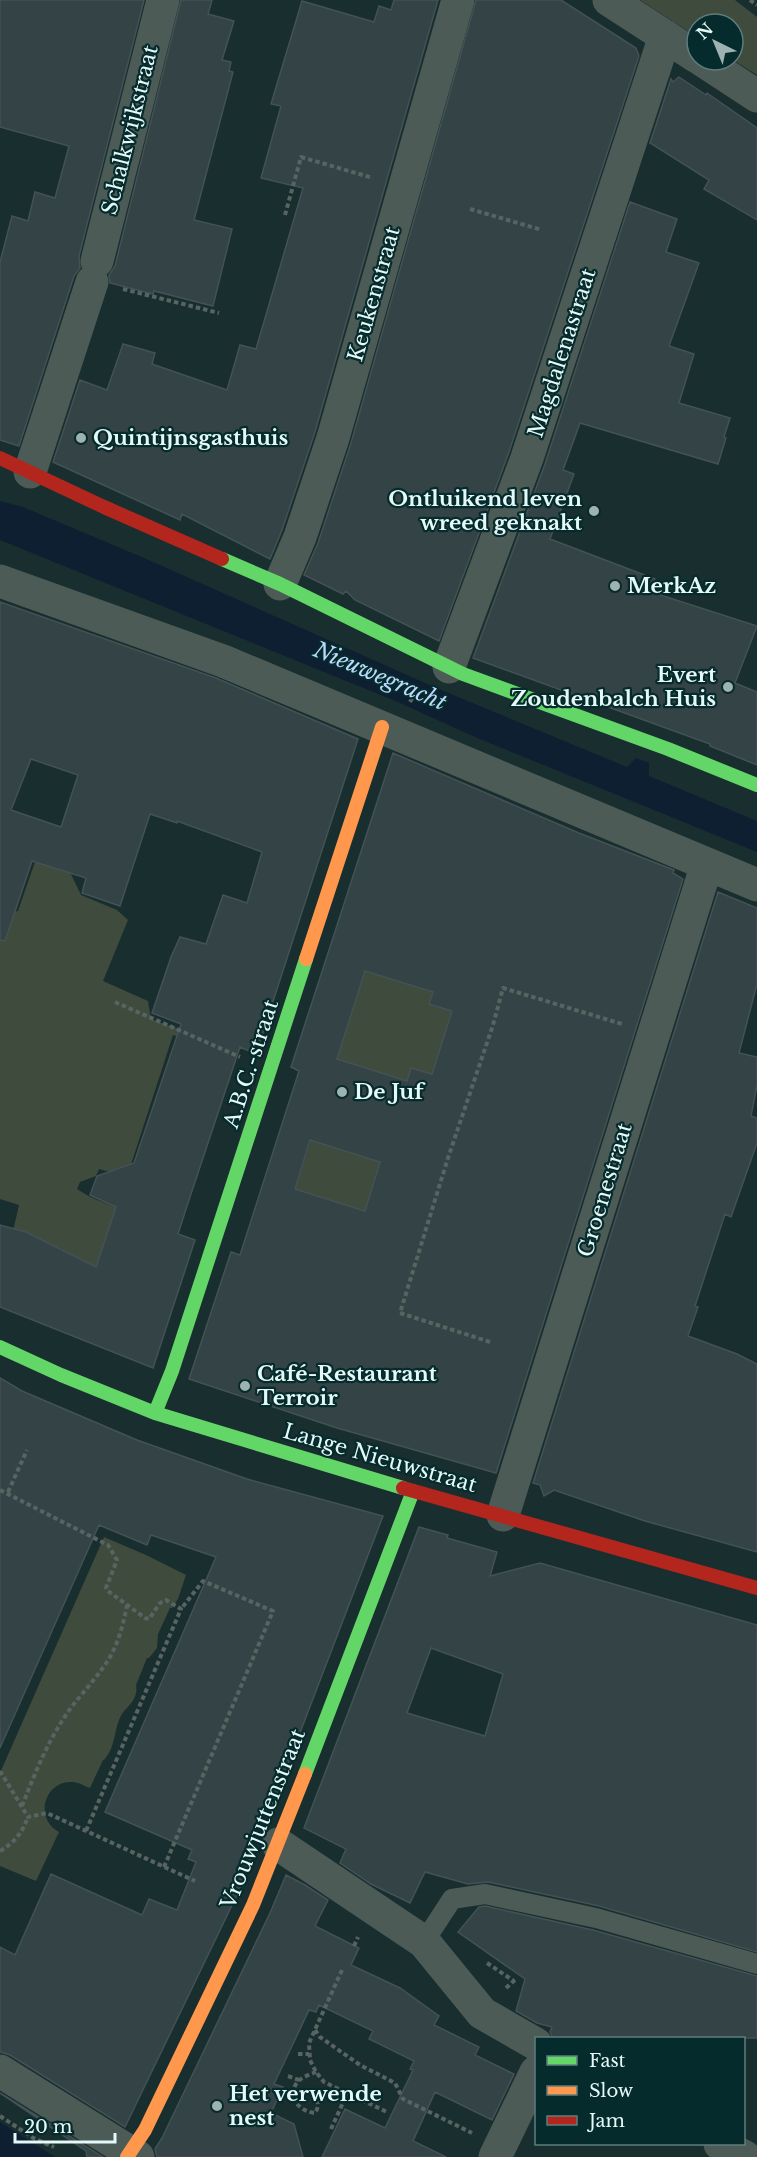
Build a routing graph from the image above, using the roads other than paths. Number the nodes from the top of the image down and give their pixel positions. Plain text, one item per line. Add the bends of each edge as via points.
1 (163, 0) edge
2 (458, 0) edge
3 (609, 0) edge
4 (665, 36) junction
5 (685, 49) edge
6 (720, 72) edge
7 (757, 96) edge
8 (0, 458) edge
9 (30, 472) junction
10 (0, 581) edge
11 (280, 584) junction
12 (435, 674) junction
13 (394, 718) junction
14 (757, 785) edge
15 (707, 864) junction
16 (757, 885) edge
17 (0, 1347) edge
18 (155, 1413) junction
19 (413, 1491) junction
20 (503, 1515) junction
21 (757, 1588) edge
22 (278, 1844) junction
23 (424, 1942) junction
24 (757, 1964) edge
25 (535, 2043) edge
26 (0, 2071) edge
27 (535, 2076) edge
28 (722, 2145) edge
29 (498, 2152) edge
30 (132, 2156) edge
31 (745, 2157) edge

1 - 9 street, Schalkwijkstraat via 94,271
2 - 11 street, Keukenstraat via 333,438
3 - 4 street
4 - 5 street
4 - 12 street, Magdalenastraat via 527,458
6 - 7 street
8 - 9 street
9 - 11 street
10 - 13 street
11 - 12 street
12 - 14 street via 518,696
13 - 15 street
13 - 18 street, A.B.C.-straat via 332,879
15 - 16 street
15 - 20 street, Groenestraat
17 - 18 street, Lange Nieuwstraat
18 - 19 street, Lange Nieuwstraat
19 - 20 street, Lange Nieuwstraat
19 - 22 street, Vrouwjuttenstraat
20 - 21 street, Lange Nieuwstraat
22 - 23 street
22 - 30 street, Vrouwjuttenstraat via 253,1905
23 - 24 lane via 452,1899 485,1894 596,1918
23 - 25 street via 482,2013
26 - 30 street
27 - 29 street
28 - 31 street

